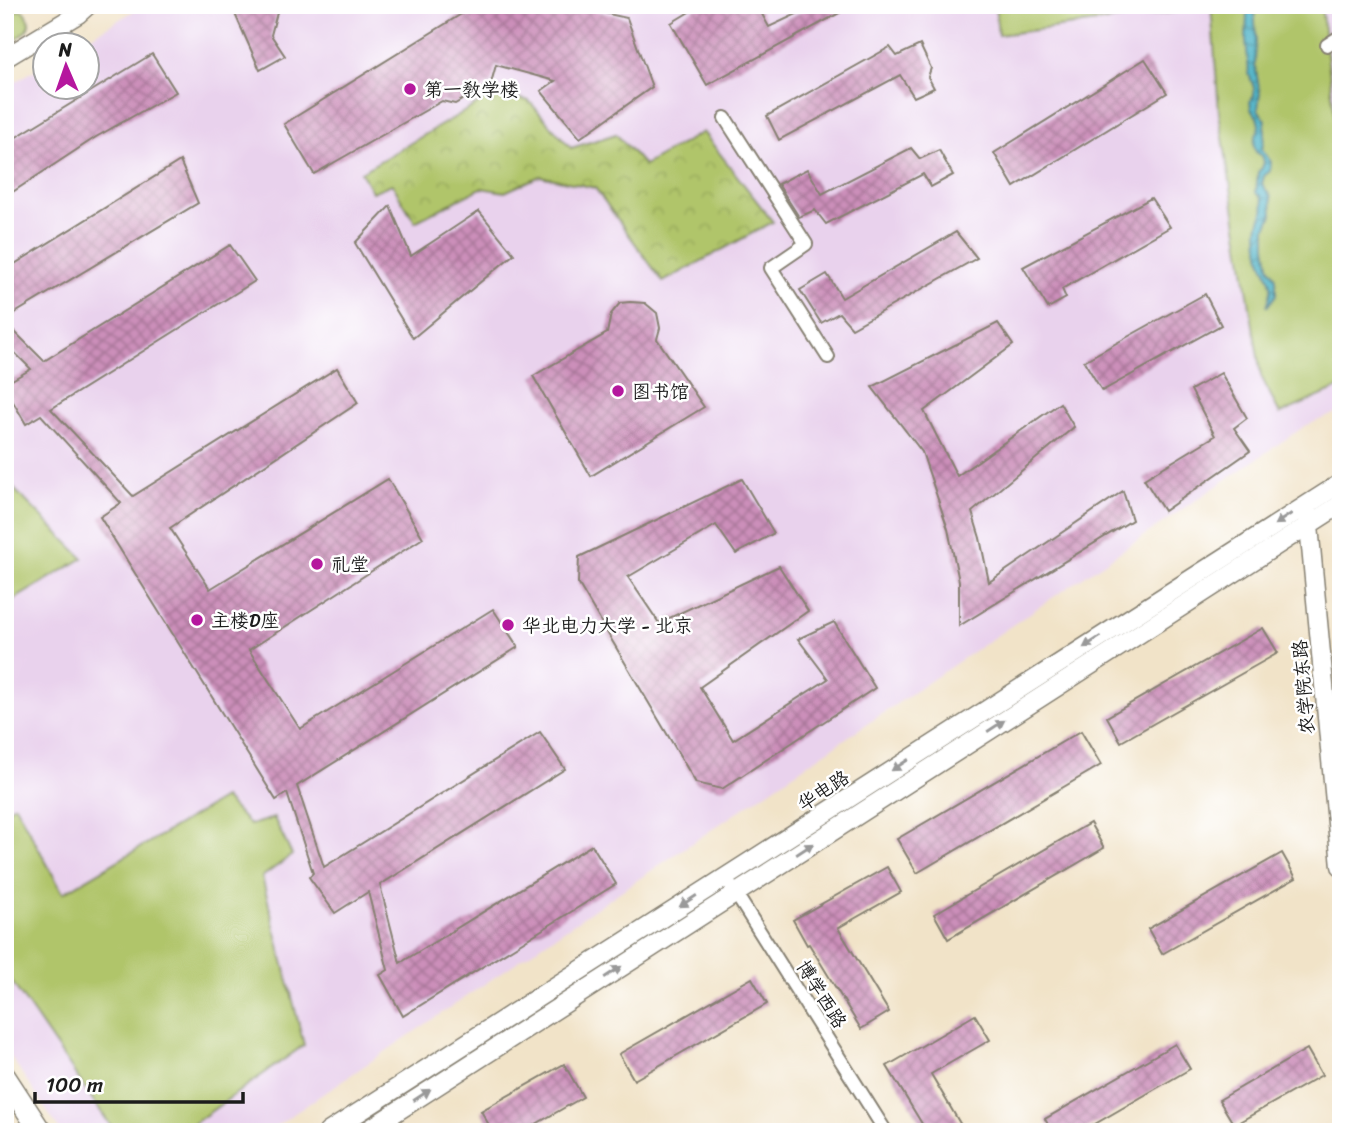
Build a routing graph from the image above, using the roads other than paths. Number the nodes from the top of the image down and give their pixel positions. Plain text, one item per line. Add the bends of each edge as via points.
1 (84, 8) edge
2 (1341, 36) edge
3 (1327, 45) dead end
4 (5, 58) edge
5 (725, 118) dead end
6 (828, 357) dead end
7 (1341, 483) edge
8 (1307, 504) junction
9 (1341, 504) edge
10 (1309, 525) junction
11 (1341, 866) edge
12 (726, 877) junction
13 (736, 893) junction
14 (5, 1077) edge
15 (41, 1132) edge
16 (328, 1132) edge
17 (365, 1132) edge
18 (886, 1132) edge

1 - 4 street
2 - 3 street
5 - 6 street via 806,244 771,268
7 - 8 street, 华电路
8 - 10 street, 农学院东路
8 -> 12 street, 华电路
9 - 10 street, 华电路
10 - 11 street, 农学院东路
13 -> 10 street, 华电路
12 - 13 street, 博学西路
12 -> 16 street, 华电路
17 -> 13 street, 华电路
13 - 18 street, 博学西路
14 - 15 main road

